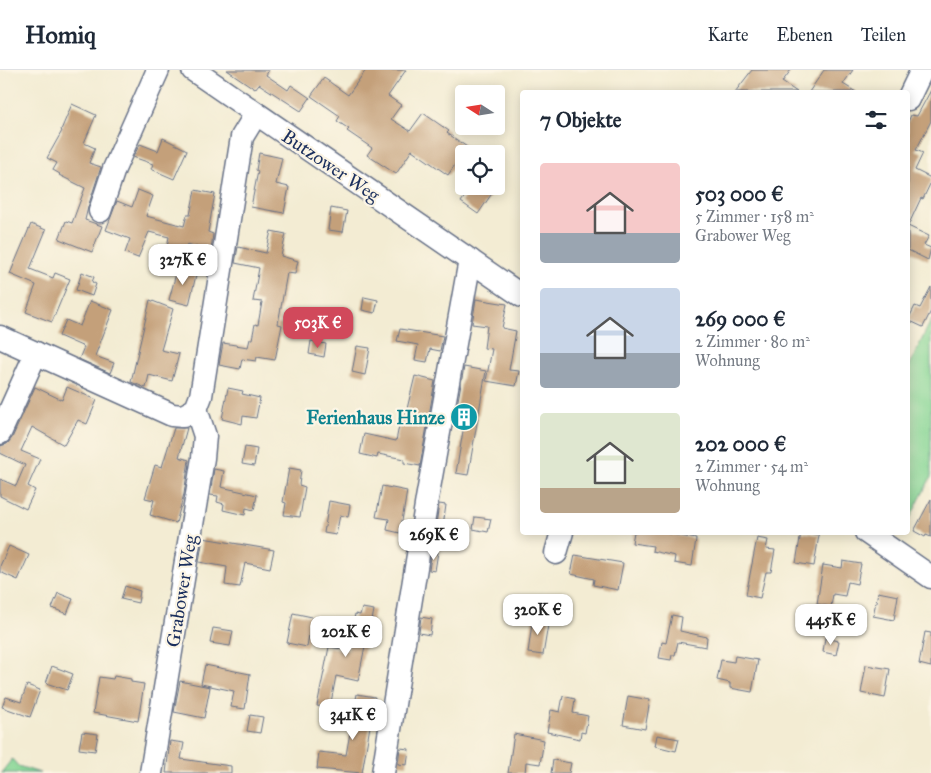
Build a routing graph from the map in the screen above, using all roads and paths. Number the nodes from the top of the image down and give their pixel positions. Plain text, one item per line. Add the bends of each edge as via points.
1 (158, 70) edge
2 (193, 70) edge
3 (922, 70) edge
4 (910, 95) edge
5 (256, 114) junction
6 (100, 211) dead end
7 (470, 260) junction
8 (520, 295) edge
9 (0, 337) edge
10 (36, 353) junction
11 (196, 409) junction
12 (0, 433) edge
13 (870, 535) edge
14 (931, 577) edge
15 (151, 773) edge
16 (383, 773) edge

1 - 6 street via 114,169
2 - 5 street, Butzower Weg
3 - 4 street
5 - 7 street, Butzower Weg
5 - 11 street via 242,138 201,396
7 - 8 street, Butzower Weg
7 - 16 street
9 - 10 street
10 - 11 street via 172,415 183,416
10 - 12 street
11 - 15 street, Grabower Weg via 205,436 203,458
13 - 14 street

